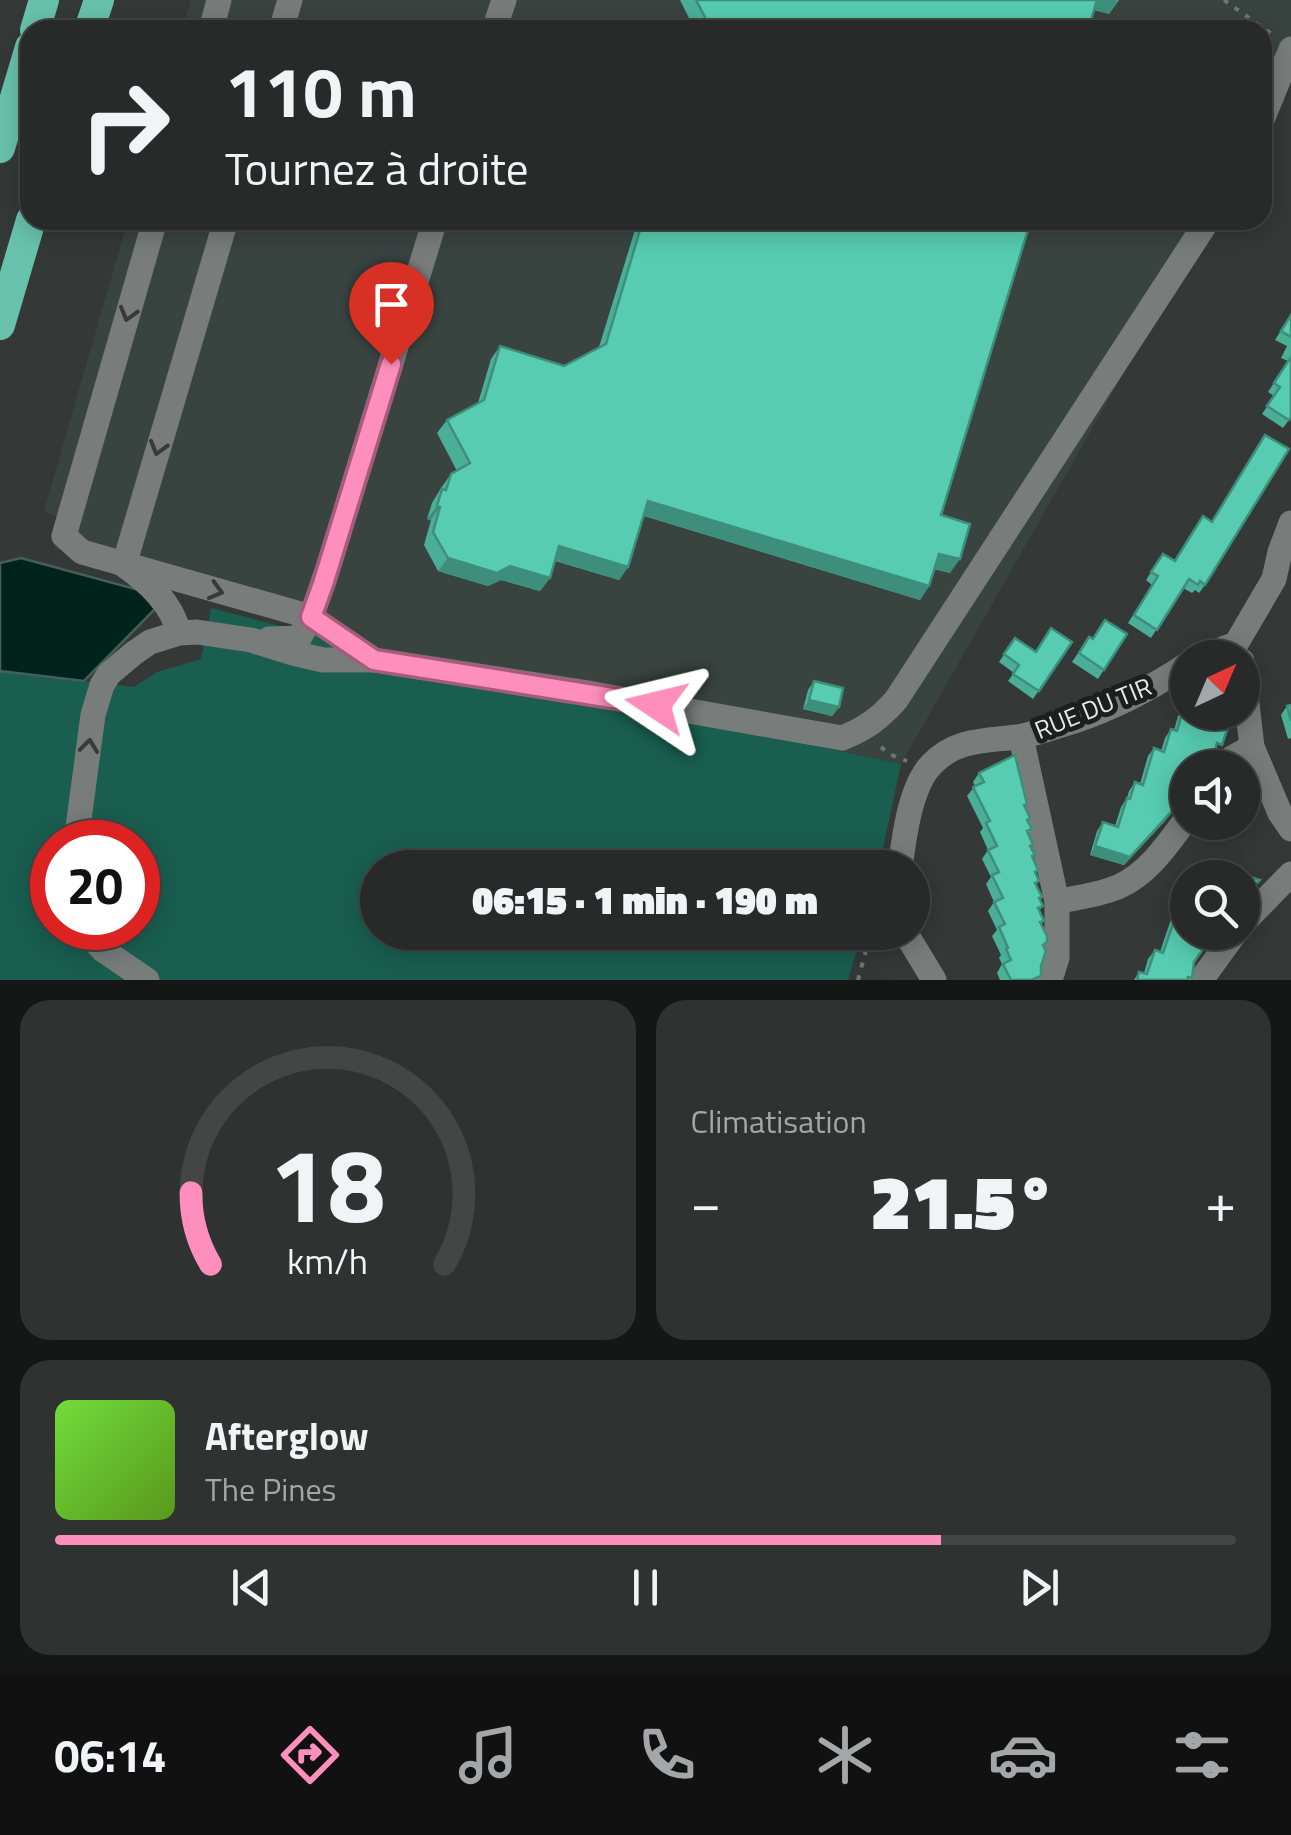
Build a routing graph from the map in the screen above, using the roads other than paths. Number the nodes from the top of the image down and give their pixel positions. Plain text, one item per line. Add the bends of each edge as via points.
1 (1284, 43) edge
2 (20, 81) edge
3 (1272, 85) edge
4 (0, 148) edge
5 (29, 230) edge
6 (152, 230) edge
7 (223, 230) edge
8 (432, 230) edge
9 (1202, 230) edge
10 (0, 325) edge
11 (1291, 523) edge
12 (124, 565) junction
13 (1283, 581) edge
14 (311, 617) junction
15 (179, 633) junction
16 (251, 640) junction
17 (1248, 640) edge
18 (374, 660) junction
19 (1170, 675) edge
20 (1250, 730) edge
21 (1021, 736) junction
22 (1252, 747) junction
23 (1247, 750) edge
24 (79, 820) edge
25 (1291, 829) edge
26 (1171, 840) edge
27 (902, 850) edge
28 (1291, 874) edge
29 (1056, 902) junction
30 (1260, 906) edge
31 (104, 950) edge
32 (915, 950) edge
33 (1223, 950) edge
34 (147, 980) edge
35 (934, 980) edge
36 (1050, 980) edge
37 (1201, 980) edge

1 - 3 street
2 - 4 highway
5 - 10 highway
6 -> 12 street via 64,536 82,552
7 -> 12 street
8 - 14 street
9 - 18 street via 896,700 862,730 842,738
11 - 13 street via 1280,552
12 -> 14 street
12 - 15 street via 148,582
13 - 17 street
14 - 16 street via 299,638
14 - 18 street
15 - 16 street
24 -> 15 street via 102,685 150,642
16 - 18 street via 324,660
19 - 21 street, RUE DU TIR via 1079,719
20 - 22 street
21 - 27 street, RUE DU TIR via 973,741 946,751 927,769 906,819
21 - 29 street
22 - 23 street
22 - 25 street
26 - 29 street via 1140,874 1117,887
28 - 30 street
29 - 36 street via 1057,958
31 - 34 street
32 - 35 street
33 - 37 street

